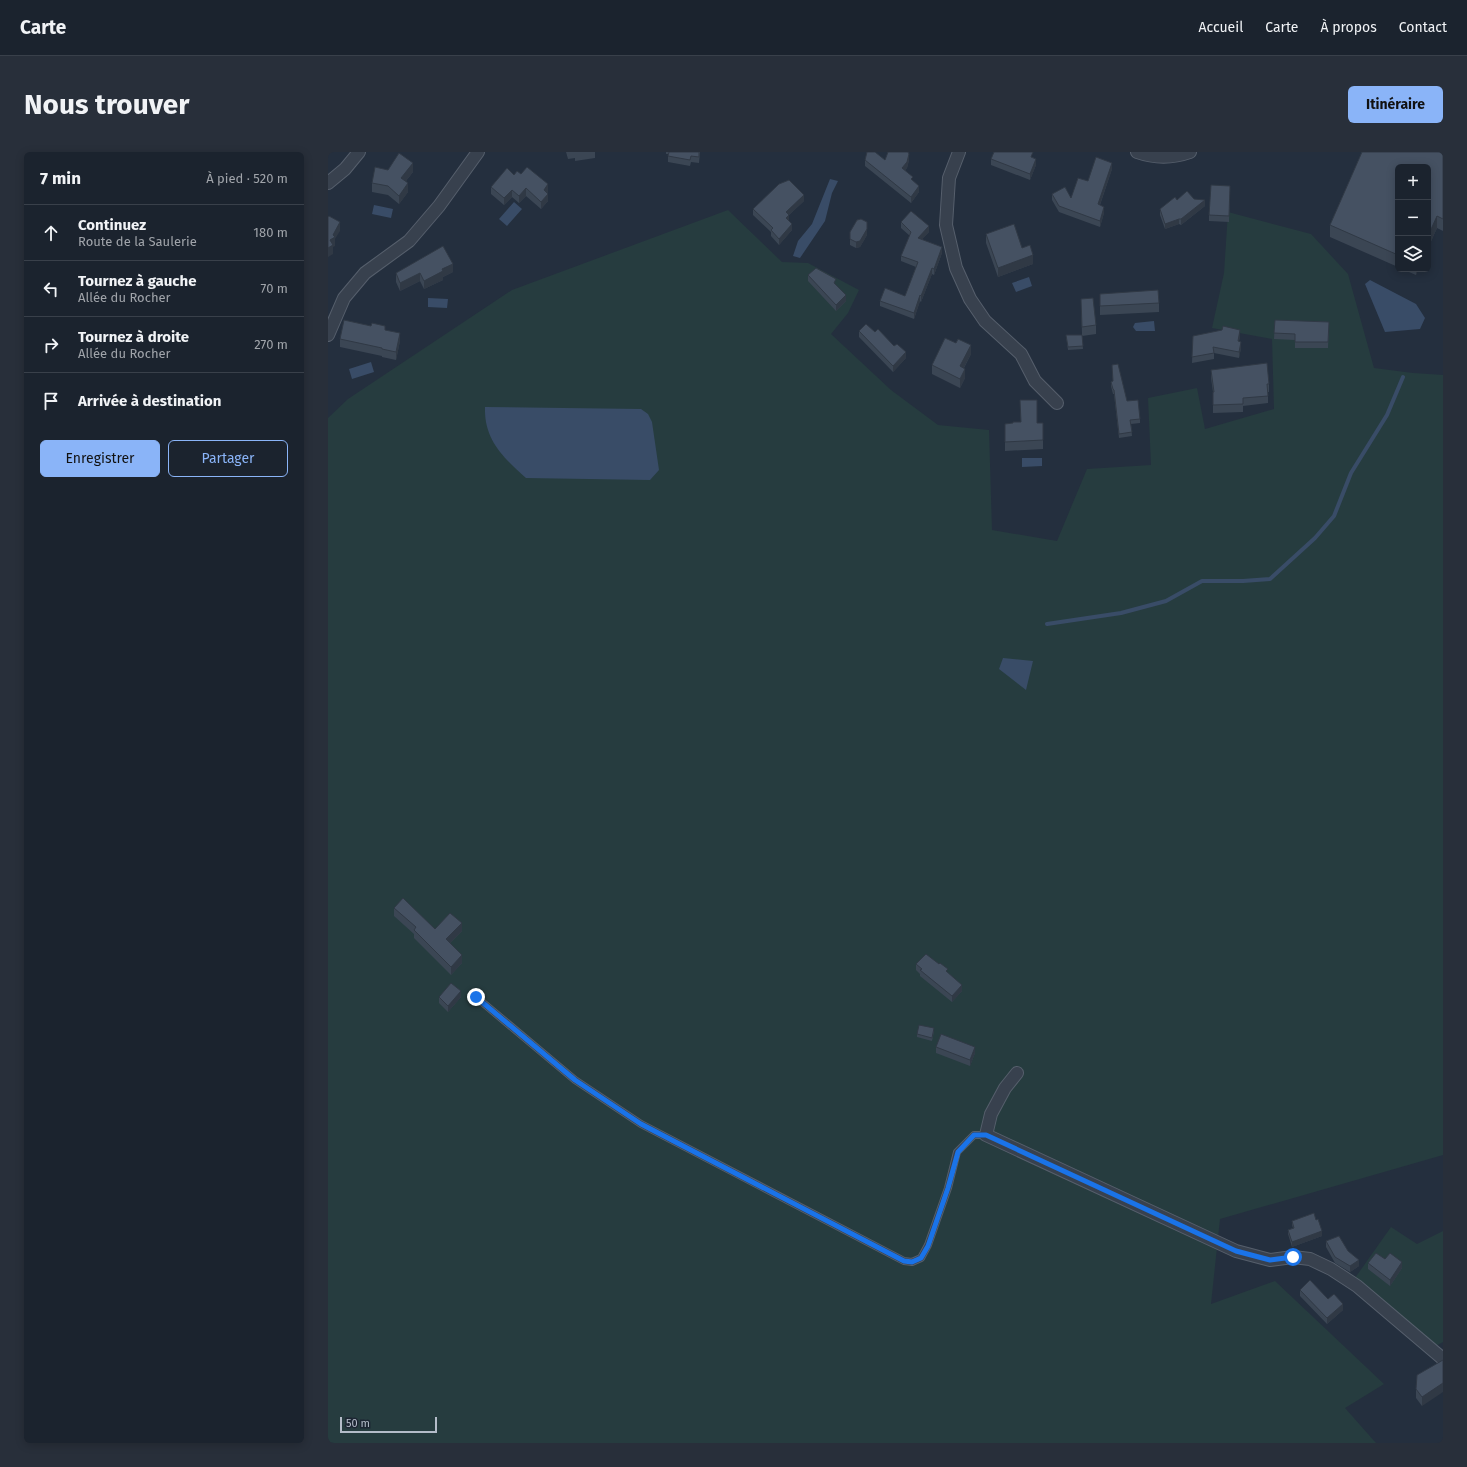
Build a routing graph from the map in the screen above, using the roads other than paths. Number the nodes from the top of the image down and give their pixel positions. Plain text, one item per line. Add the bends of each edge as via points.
1 (359, 152) edge
2 (478, 152) edge
3 (960, 152) edge
4 (1137, 152) edge
5 (1190, 152) edge
6 (328, 183) edge
7 (328, 335) edge
8 (1057, 402) dead end
9 (476, 997) dead end
10 (1016, 1073) dead end
11 (986, 1135) junction
12 (1443, 1359) edge

1 - 6 street via 345,169
2 - 7 street via 439,206 409,241 365,273 344,298
3 - 8 street via 949,178 946,226 956,268 970,299 985,321 1021,354 1035,380
4 - 5 street via 1169,157
9 - 11 lane via 575,1080 641,1124 904,1261 912,1262 921,1258 928,1246 958,1152 974,1135
10 - 11 street via 991,1114
11 - 12 street via 1236,1251 1270,1260 1293,1257 1310,1259 1331,1269 1357,1286

